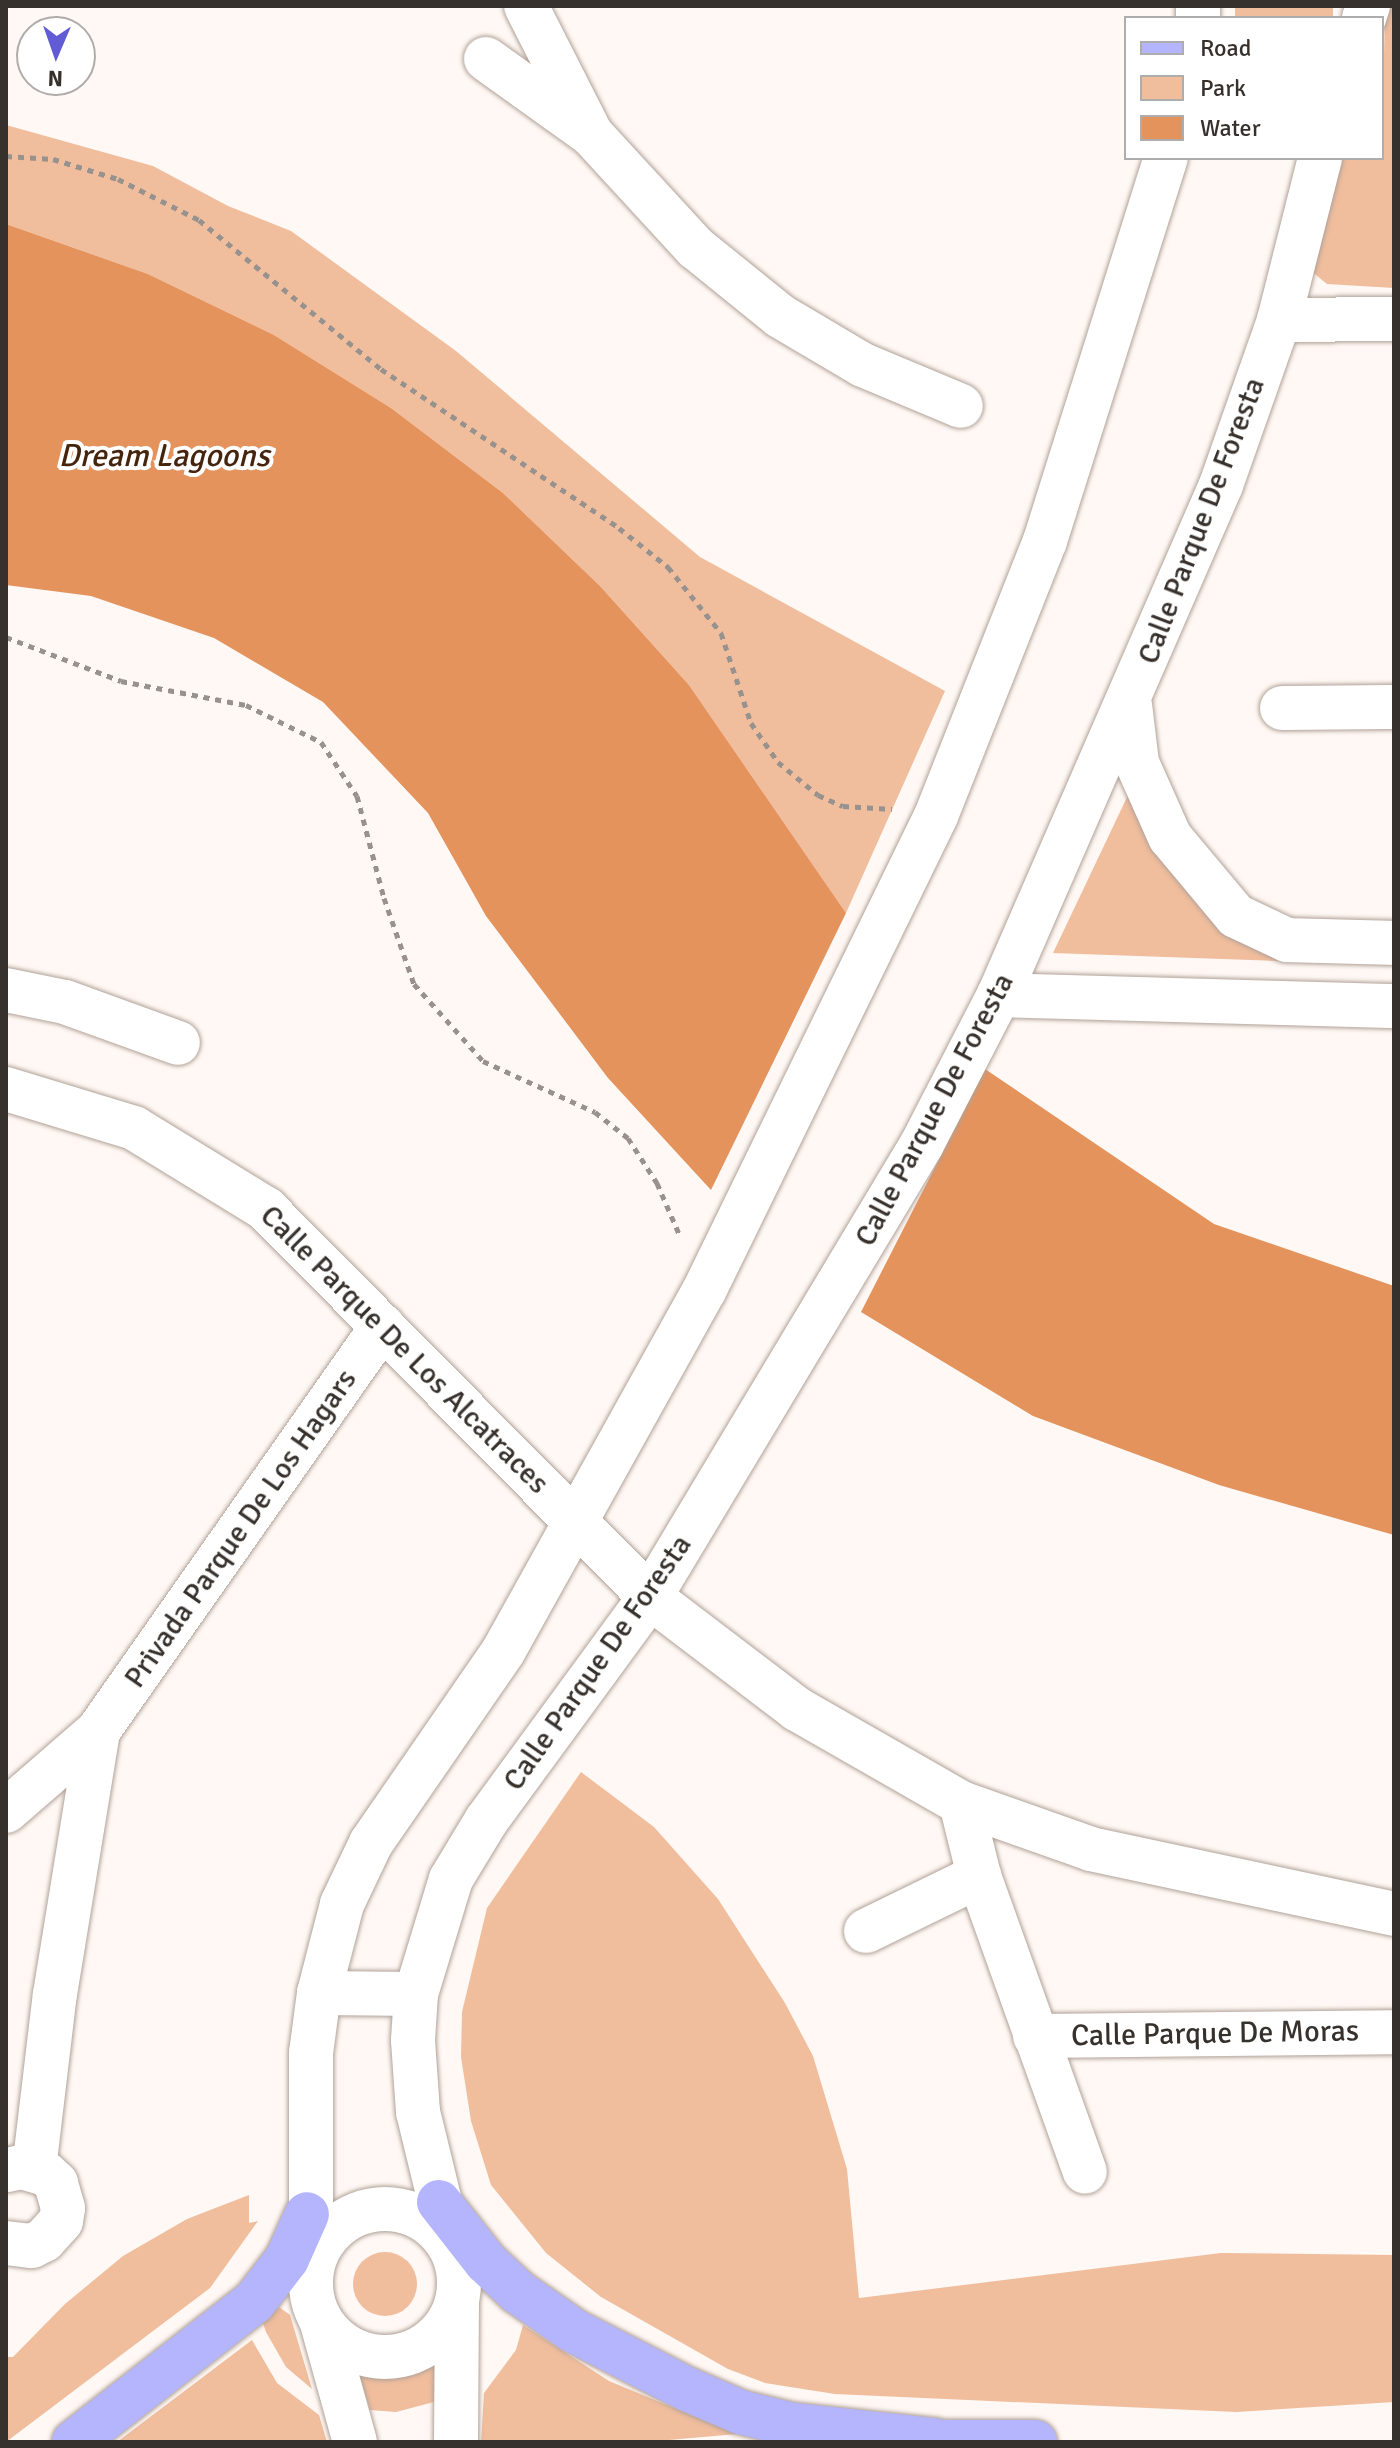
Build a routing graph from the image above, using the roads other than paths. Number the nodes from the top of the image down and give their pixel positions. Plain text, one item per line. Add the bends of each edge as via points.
1 (526, 6) edge
2 (486, 59) dead end
3 (591, 134) junction
4 (1165, 160) edge
5 (1319, 160) edge
6 (1279, 320) junction
7 (1391, 331) edge
8 (961, 406) dead end
9 (1130, 702) junction
10 (1394, 707) edge
11 (1282, 708) dead end
12 (1394, 943) edge
13 (6, 990) edge
14 (999, 995) junction
15 (1386, 1008) edge
16 (178, 1043) dead end
17 (6, 1089) edge
18 (383, 1326) junction
19 (578, 1522) junction
20 (650, 1597) junction
21 (98, 1731) junction
22 (961, 1803) junction
23 (6, 1811) edge
24 (979, 1876) junction
25 (1394, 1914) edge
26 (866, 1931) dead end
27 (319, 1993) junction
28 (416, 1994) junction
29 (1394, 2032) edge
30 (1035, 2036) junction
31 (20, 2170) edge
32 (1085, 2172) dead end
33 (439, 2202) junction
34 (307, 2214) junction
35 (6, 2243) edge
36 (454, 2256) junction
37 (311, 2275) junction
38 (457, 2303) junction
39 (322, 2323) junction
40 (925, 2441) edge
41 (74, 2442) edge
42 (355, 2442) edge
43 (456, 2442) edge
44 (1035, 2442) edge

1 - 3 street
2 - 3 street
3 - 8 street via 696,248 780,316 863,365
4 - 19 street via 1045,541 936,816 704,1291
5 - 6 street, Calle Parque De Foresta
6 - 7 street
6 - 9 street, Calle Parque De Foresta via 1221,485
9 - 12 street via 1137,763 1170,837 1236,916 1287,940
9 - 14 street, Calle Parque De Foresta
10 - 11 street
13 - 16 street via 65,1002
14 - 15 street
14 - 20 street, Calle Parque De Foresta via 914,1158
17 - 18 street, Calle Parque De Los Alcatraces via 134,1128 266,1209
18 - 19 street, Calle Parque De Los Alcatraces
18 - 21 street, Privada Parque De Los Hagars
19 - 20 street, Calle Parque De Los Alcatraces
19 - 27 street via 496,1662 371,1843 342,1904
20 - 22 street, Calle Parque De Los Alcatraces via 797,1709
20 - 28 street, Calle Parque De Foresta via 451,1879
21 - 23 street, Privada Parque De Los Hagars
21 - 31 street, Privada Parque De Los Hagars
22 - 24 street, Calle Parque De Moras
22 - 25 street, Calle Parque De Los Alcatraces via 1091,1849
24 - 26 street
24 - 30 street, Calle Parque De Moras
27 - 28 street
27 - 34 street via 311,2053
28 - 33 street, Calle Parque De Foresta via 418,2112
29 - 30 street, Calle Parque De Moras
30 - 32 street, Calle Parque De Moras
31 - 35 street, Privada Parque De Los Hagars via 56,2183 62,2195 61,2221 32,2246
33 - 36 street, Calle Parque De Foresta
33 - 40 main road via 486,2262 518,2292 574,2331 689,2390 740,2412 793,2425
34 - 37 street
34 - 41 main road via 287,2259 254,2302
36 - 37 street via 442,2235 423,2220 375,2210 332,2231
36 - 38 street via 460,2279
37 - 39 street
38 - 39 street via 430,2342 384,2358 338,2342
38 - 43 street
39 - 42 street
40 - 44 main road

